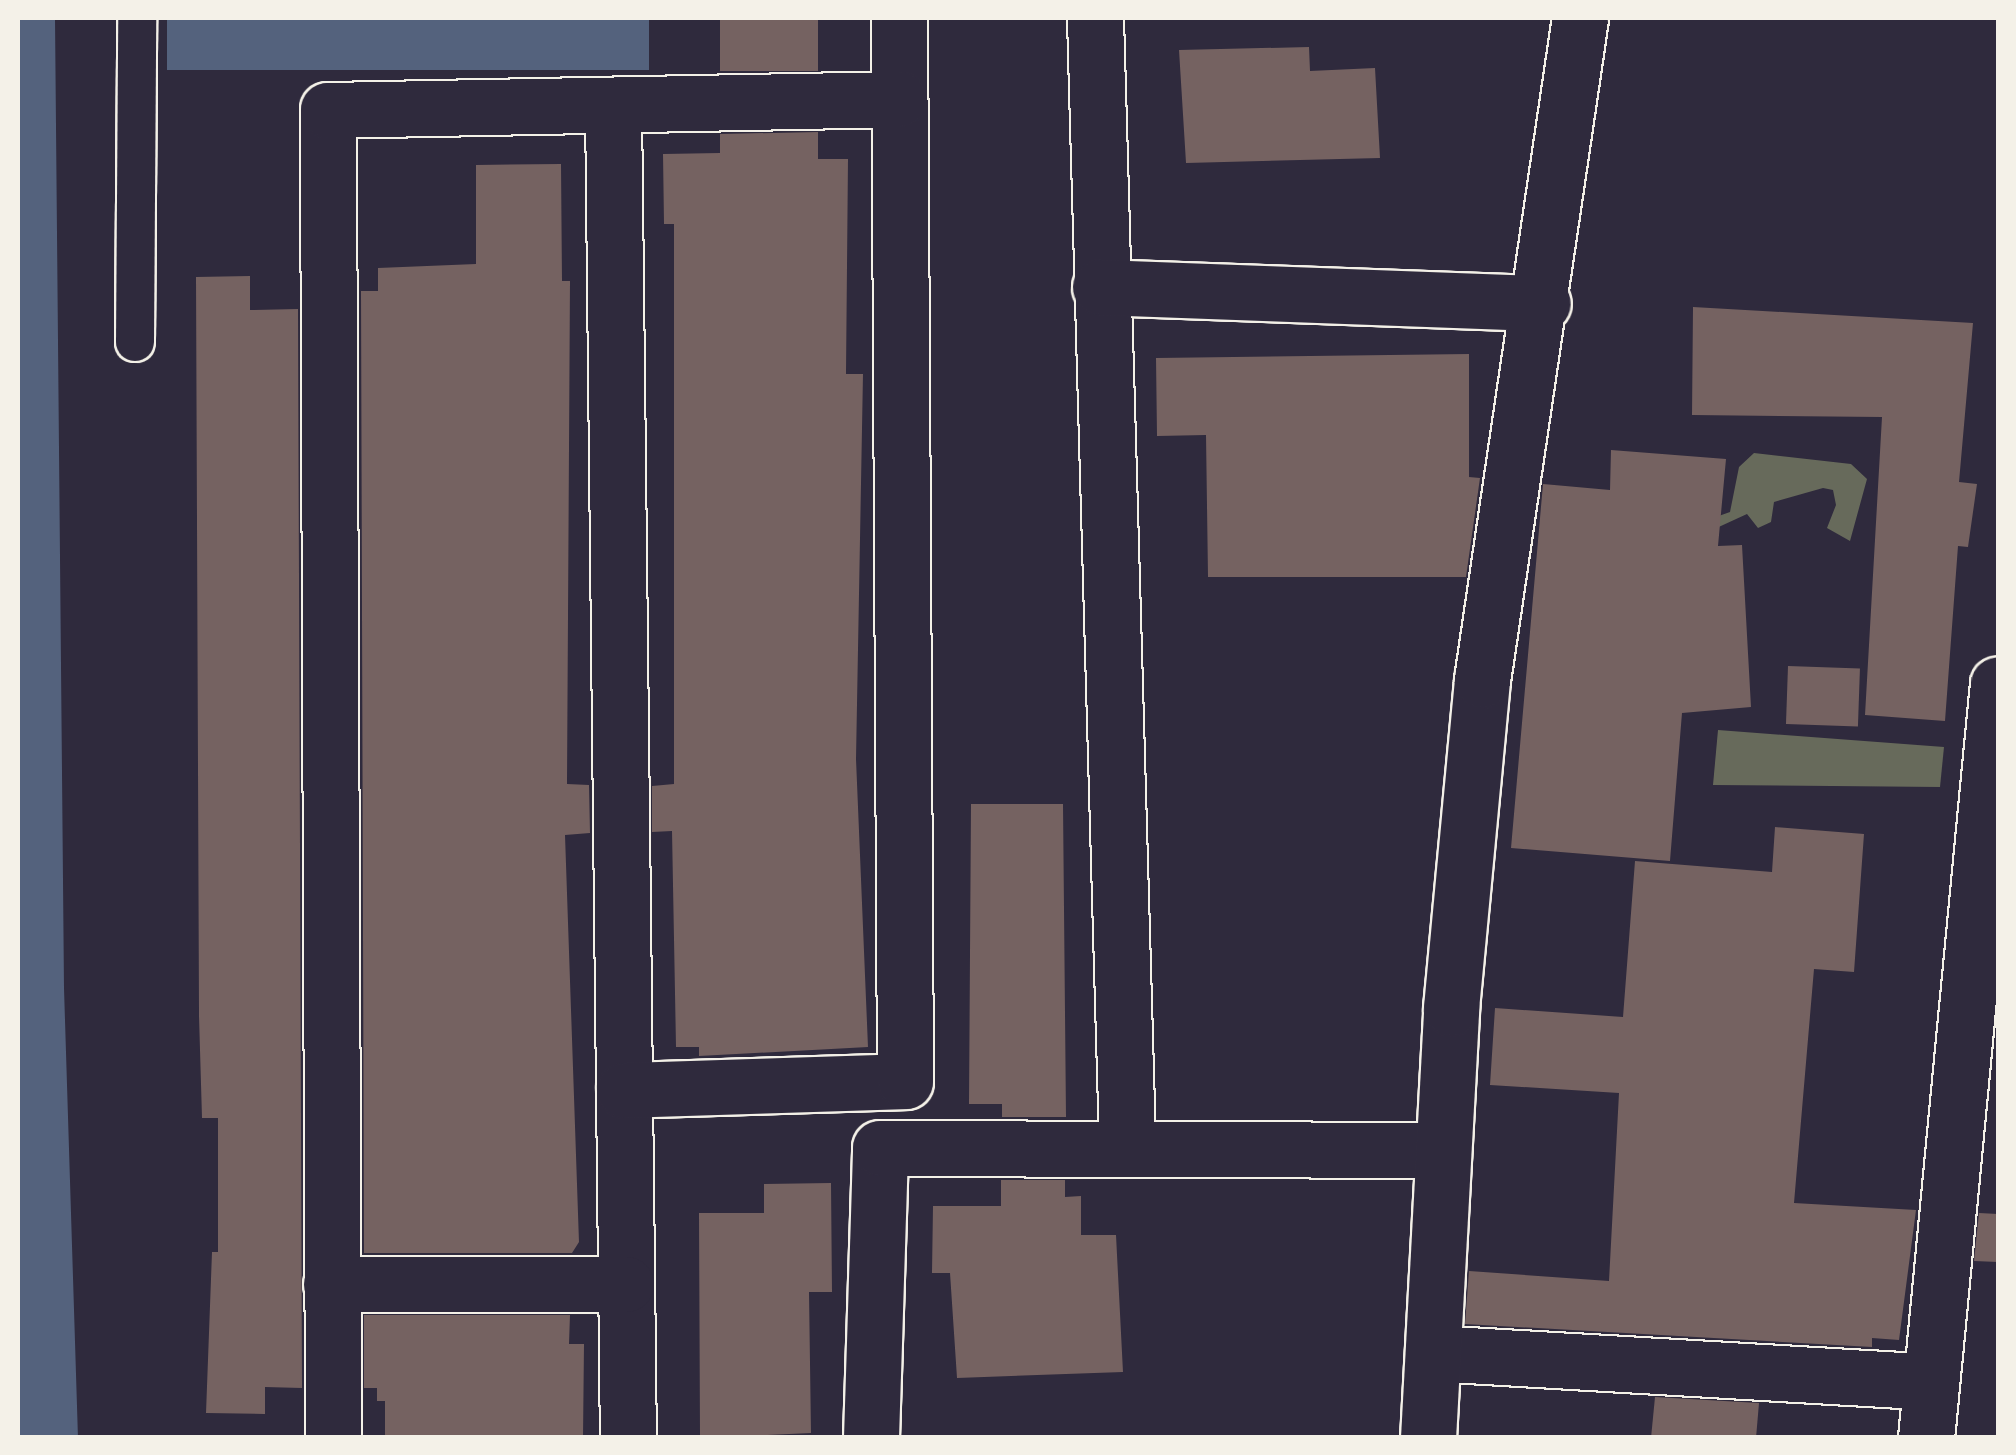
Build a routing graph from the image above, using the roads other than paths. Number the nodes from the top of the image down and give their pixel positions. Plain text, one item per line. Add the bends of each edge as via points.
1 (137, 18) edge
2 (900, 18) edge
3 (1095, 18) edge
4 (1580, 18) edge
5 (898, 99) junction
6 (613, 105) junction
7 (1100, 287) junction
8 (1543, 303) junction
9 (135, 342) dead end
10 (1998, 684) edge
11 (624, 1090) junction
12 (1128, 1145) junction
13 (1444, 1150) junction
14 (331, 1284) junction
15 (626, 1284) junction
16 (1432, 1353) junction
17 (1930, 1382) junction
18 (333, 1438) edge
19 (628, 1438) edge
20 (871, 1438) edge
21 (1428, 1438) edge
22 (1926, 1438) edge

1 - 9 lane
2 - 5 street
3 - 7 street
4 - 8 street
5 - 6 street
5 - 11 street via 905,1081
6 - 11 street
6 - 14 street via 328,110
7 - 8 street
7 - 12 street
8 - 13 street via 1482,680
10 - 17 street
11 - 15 street
12 - 13 street
12 - 20 street via 880,1148
13 - 16 street
14 - 15 street
14 - 18 street
15 - 19 street
16 - 17 street
16 - 21 street
17 - 22 street

